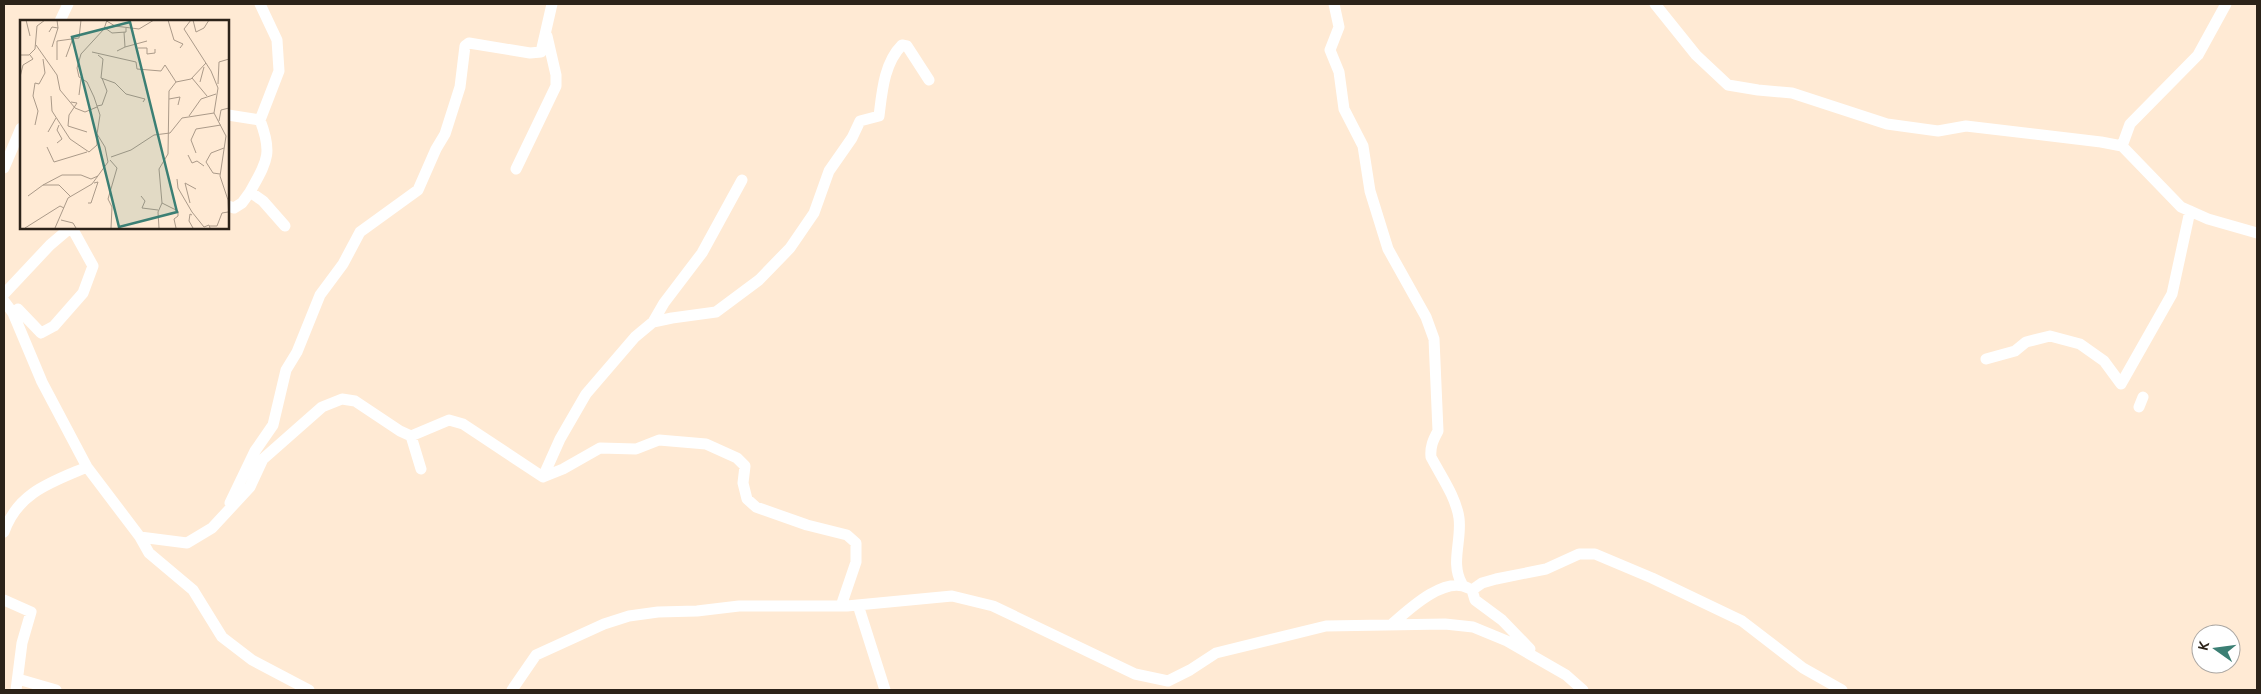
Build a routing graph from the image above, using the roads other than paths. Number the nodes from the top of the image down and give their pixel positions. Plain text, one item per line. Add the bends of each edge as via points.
1 (68, 4) edge
2 (260, 4) edge
3 (552, 4) edge
4 (1334, 4) edge
5 (1655, 4) edge
6 (2226, 4) edge
7 (60, 20) edge
8 (546, 32) junction
9 (929, 80) dead end
10 (229, 115) edge
11 (260, 120) junction
12 (20, 130) edge
13 (2122, 146) junction
14 (4, 168) edge
15 (516, 170) dead end
16 (742, 180) dead end
17 (250, 192) junction
18 (229, 206) edge
19 (2190, 211) junction
20 (285, 226) dead end
21 (70, 229) edge
22 (72, 229) edge
23 (2257, 234) edge
24 (4, 294) edge
25 (4, 301) edge
26 (13, 313) junction
27 (653, 322) junction
28 (1986, 359) dead end
29 (412, 436) junction
30 (88, 467) junction
31 (421, 469) dead end
32 (542, 477) junction
33 (229, 511) junction
34 (4, 532) edge
35 (140, 537) junction
36 (1467, 587) junction
37 (4, 600) edge
38 (858, 604) junction
39 (841, 606) junction
40 (1391, 625) junction
41 (1540, 659) junction
42 (17, 684) edge
43 (1169, 686) edge
44 (56, 690) edge
45 (309, 690) edge
46 (512, 690) edge
47 (884, 690) edge
48 (1583, 690) edge
49 (1842, 690) edge

1 - 7 street
2 - 11 street via 277,40 279,71
3 - 8 street
4 - 36 street via 1339,28 1330,50 1339,72 1344,109 1363,146 1370,191 1388,249 1426,316 1434,339 1438,431 1432,440 1431,452 1459,518 1457,576
5 - 13 street via 1696,55 1728,84 1792,93 1887,124 1938,131 1966,126
6 - 13 street via 2198,54 2130,124
8 - 15 street via 556,86
8 - 33 street via 541,52 530,54 468,43 465,46 460,87 445,134 418,190 360,232 343,264 320,295 297,352 286,370 273,425 255,450 227,507
9 - 27 street via 907,46 902,45 893,54 888,68 879,116 860,121 829,171 814,213 790,248 760,280 716,312
10 - 11 street
11 - 17 street via 269,153
12 - 14 street
13 - 19 street via 2181,207
16 - 27 street via 702,253
17 - 18 street via 242,203 234,208
17 - 20 street via 263,201
19 - 23 street
19 - 28 street via 2172,294 2121,384 2104,361 2080,344 2050,336 2026,342 2015,352
21 - 24 street
22 - 26 street via 93,266 83,293 54,326 41,333 18,309
25 - 26 street
26 - 30 street via 42,382
27 - 32 street via 635,337 586,394
29 - 31 street
29 - 32 street via 449,420 463,424
29 - 33 street via 355,401 342,400 322,406 263,459 250,487
30 - 34 street via 38,488 18,505
30 - 35 street
32 - 39 street via 600,448 636,449 659,440 706,444 737,458 745,466 743,483 747,499 756,507 847,535 856,543 856,562
33 - 35 street via 212,528 187,543
35 - 45 street via 149,553 193,590 222,637 252,660
36 - 40 street via 1443,586
36 - 41 street via 1475,600 1502,620
36 - 49 street via 1546,569 1579,554 1595,554 1742,620 1803,668
37 - 42 street via 31,612 22,643
38 - 39 street
38 - 43 street via 952,596 993,606 1135,674
38 - 47 street
39 - 46 street via 739,606 629,616 536,655
40 - 41 street via 1473,627
40 - 43 street via 1326,626 1216,653
41 - 48 street
42 - 44 street

